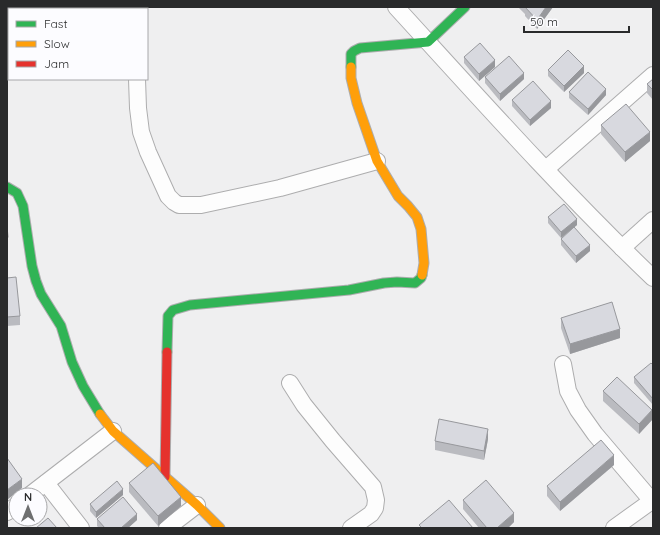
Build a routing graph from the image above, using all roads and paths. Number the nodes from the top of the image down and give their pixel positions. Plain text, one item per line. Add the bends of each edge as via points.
1 (396, 7) edge
2 (465, 7) edge
3 (428, 42) junction
4 (653, 75) edge
5 (137, 80) edge
6 (377, 161) junction
7 (546, 169) junction
8 (7, 187) edge
9 (653, 220) edge
10 (622, 248) junction
11 (653, 278) edge
12 (564, 364) dead end
13 (290, 383) dead end
14 (113, 431) junction
15 (165, 477) junction
16 (46, 483) junction
17 (41, 487) edge
18 (652, 500) edge
19 (197, 505) junction
20 (81, 528) edge
21 (167, 528) edge
22 (220, 528) edge
23 (351, 528) edge
24 (614, 528) edge

1 - 3 street
2 - 3 street
3 - 6 street via 360,48 351,54 351,78 357,103
3 - 7 street
4 - 7 street
5 - 6 street via 141,132 168,196 179,205 200,205 280,188
6 - 15 street via 398,196 416,217 421,229 424,264 421,278 415,283 384,283 349,290 190,306 173,310 168,316 167,333
7 - 10 street
8 - 14 street via 17,193 23,206 36,281 61,326 72,362 83,386
9 - 10 street
10 - 11 street
12 - 18 street via 568,390 578,410 595,434
13 - 23 street via 333,441 373,488 375,508 371,514
14 - 15 street
14 - 16 street
15 - 19 street
16 - 17 street
16 - 20 street
18 - 24 street
19 - 21 street
19 - 22 street

